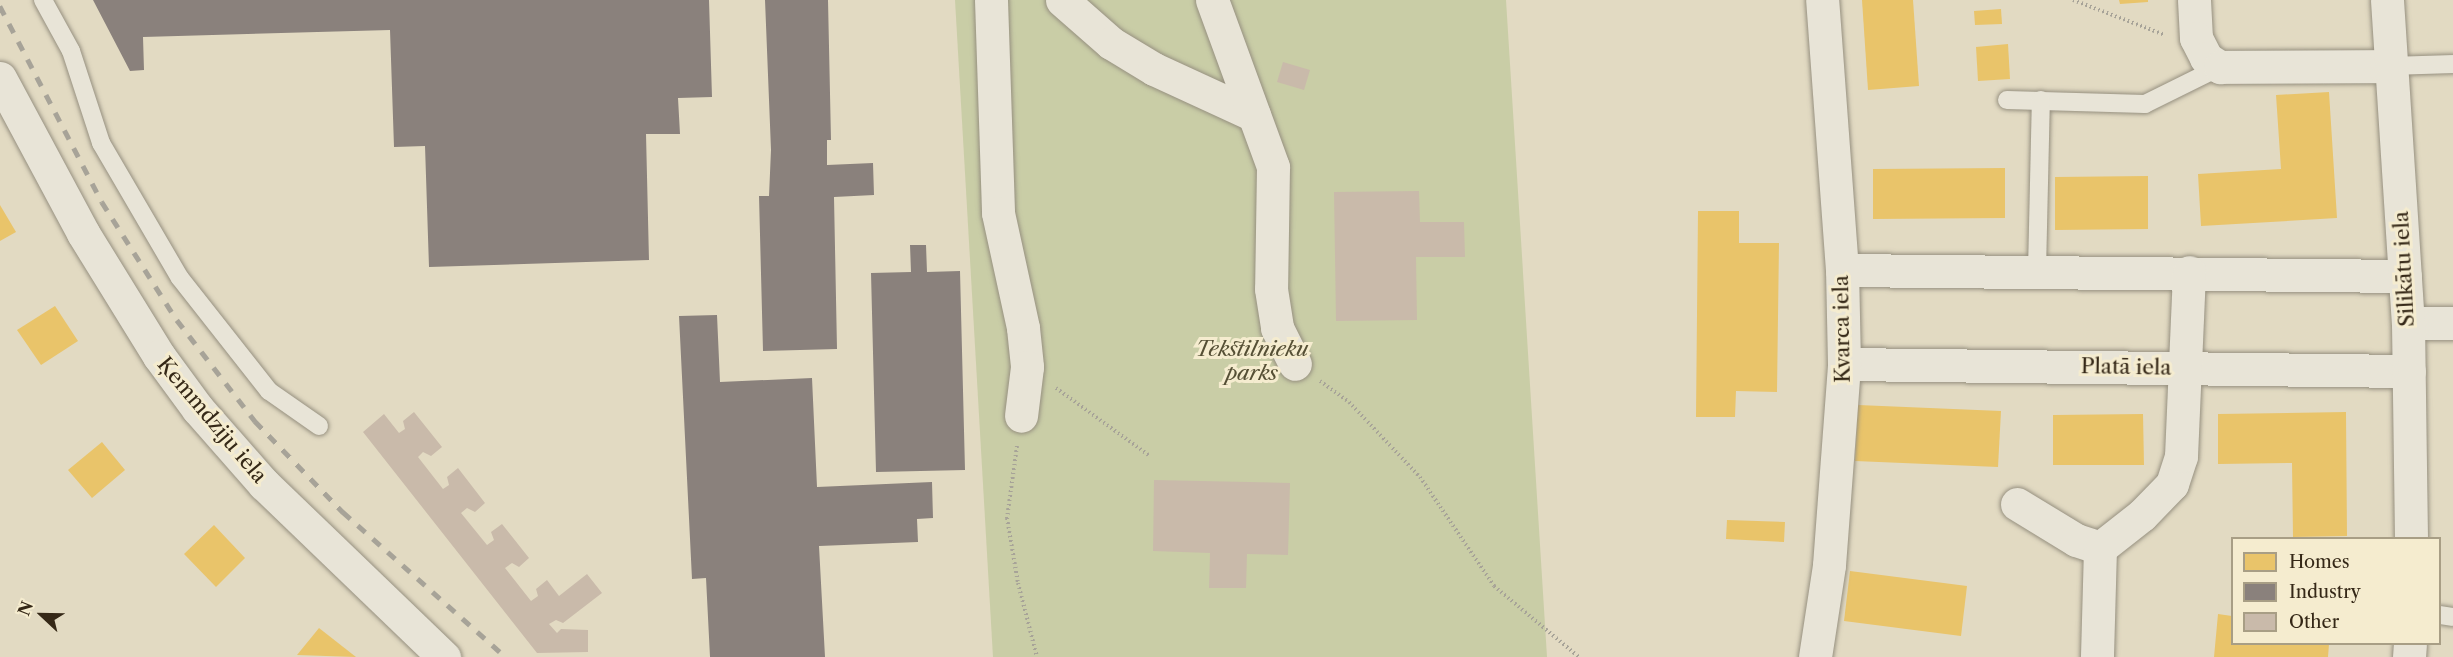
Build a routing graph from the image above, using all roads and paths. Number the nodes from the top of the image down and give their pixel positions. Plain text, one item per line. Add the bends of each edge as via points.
1 (43, 0) edge
2 (991, 0) edge
3 (1062, 0) edge
4 (1212, 0) edge
5 (1822, 0) edge
6 (2073, 0) edge
7 (2194, 0) edge
8 (2387, 0) edge
9 (2196, 38) junction
10 (2453, 64) edge
11 (2391, 66) junction
12 (2220, 67) junction
13 (0, 78) edge
14 (2007, 100) dead end
15 (2041, 100) junction
16 (1254, 115) junction
17 (1842, 270) junction
18 (2037, 271) junction
19 (2189, 272) junction
20 (2405, 276) junction
21 (2408, 323) junction
22 (2453, 323) edge
23 (1295, 364) joint
24 (1844, 364) junction
25 (1027, 367) junction
26 (2187, 368) junction
27 (2409, 371) junction
28 (1021, 416) joint
29 (319, 426) dead end
30 (1150, 456) dead end
31 (2017, 504) dead end
32 (2411, 537) edge
33 (2100, 548) junction
34 (444, 657) edge
35 (1038, 657) edge
36 (1579, 657) edge
37 (1815, 657) edge
38 (2097, 657) edge

1 - 29 lane via 71,51 101,143 180,278 269,391
2 - 25 street via 998,213 1023,328
3 - 16 street via 1111,43 1154,69
4 - 16 street
5 - 17 street, Kvarca iela
6 - 9 path via 2164,35
7 - 9 street
8 - 11 street, Silikātu iela
9 - 12 street via 2206,58
10 - 11 lane
11 - 12 street
11 - 20 street, Silikātu iela
12 - 15 lane via 2145,104
13 - 34 street, Ķemmdziju iela via 83,233 159,356 198,409 264,484
14 - 15 lane
15 - 18 lane
16 - 23 street via 1273,167 1271,289 1277,328
17 - 18 street
17 - 24 street, Kvarca iela
18 - 19 street
19 - 20 street
19 - 26 street
20 - 21 street, Silikātu iela
21 - 22 street
21 - 27 street, Silikātu iela
23 - 36 path via 1349,402 1420,477 1494,586
24 - 26 street, Platā iela
24 - 37 street, Kvarca iela via 1829,565
25 - 28 street
25 - 30 path
26 - 27 street, Platā iela
26 - 33 street via 2181,456 2172,484 2142,515
27 - 32 street, Silikātu iela
28 - 35 path via 1007,518 1018,583
31 - 33 street via 2076,540
33 - 38 street

